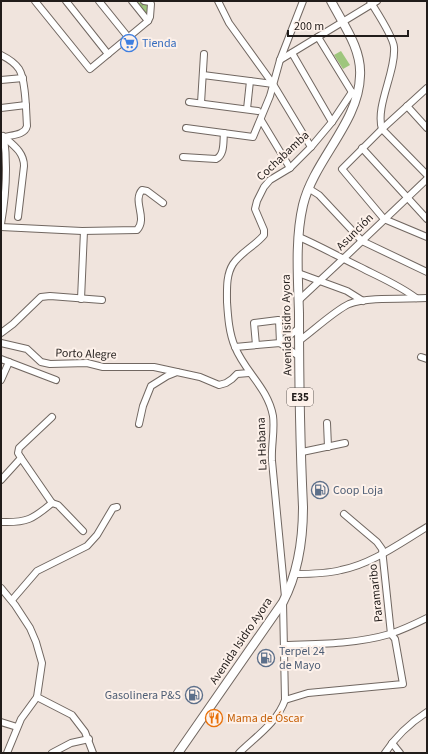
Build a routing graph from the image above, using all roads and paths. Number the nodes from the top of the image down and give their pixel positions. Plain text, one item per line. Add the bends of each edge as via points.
1 (35, 1) edge
2 (66, 1) edge
3 (99, 1) edge
4 (132, 1) edge
5 (144, 1) edge
6 (218, 1) edge
7 (303, 1) edge
8 (331, 1) edge
9 (373, 2) edge
10 (148, 21) junction
11 (342, 22) junction
12 (128, 37) junction
13 (318, 37) junction
14 (292, 53) junction
15 (108, 54) junction
16 (204, 54) dead end
17 (1, 56) edge
18 (280, 60) junction
19 (203, 75) junction
20 (23, 78) junction
21 (1, 80) edge
22 (250, 80) junction
23 (273, 84) junction
24 (427, 88) edge
25 (354, 96) junction
26 (189, 102) dead end
27 (201, 104) junction
28 (26, 105) junction
29 (407, 106) junction
30 (1, 108) edge
31 (247, 109) junction
32 (258, 111) dead end
33 (261, 120) junction
34 (332, 122) junction
35 (186, 128) dead end
36 (427, 128) edge
37 (382, 129) junction
38 (224, 133) junction
39 (2, 136) edge
40 (311, 147) junction
41 (362, 148) junction
42 (183, 157) dead end
43 (290, 168) junction
44 (427, 176) edge
45 (427, 179) edge
46 (308, 188) junction
47 (407, 198) junction
48 (163, 203) dead end
49 (2, 209) edge
50 (18, 217) dead end
51 (384, 219) junction
52 (427, 219) edge
53 (1, 226) edge
54 (84, 231) junction
55 (299, 237) junction
56 (427, 237) edge
57 (362, 241) junction
58 (343, 259) junction
59 (427, 272) edge
60 (298, 273) junction
61 (320, 281) junction
62 (416, 298) junction
63 (427, 298) edge
64 (81, 299) junction
65 (102, 300) dead end
66 (227, 300) joint
67 (299, 300) junction
68 (363, 301) junction
69 (299, 328) junction
70 (1, 333) edge
71 (299, 341) junction
72 (1, 343) edge
73 (280, 343) junction
74 (256, 345) junction
75 (234, 347) junction
76 (299, 356) junction
77 (1, 359) edge
78 (9, 362) junction
79 (177, 372) junction
80 (249, 373) junction
81 (1, 380) edge
82 (56, 380) dead end
83 (52, 417) dead end
84 (327, 423) dead end
85 (139, 424) dead end
86 (345, 443) dead end
87 (328, 447) junction
88 (302, 452) junction
89 (21, 458) junction
90 (1, 480) edge
91 (52, 503) junction
92 (117, 507) dead end
93 (344, 514) dead end
94 (1, 522) edge
95 (427, 527) edge
96 (83, 532) dead end
97 (382, 553) junction
98 (294, 574) junction
99 (1, 588) edge
100 (12, 600) junction
101 (284, 600) junction
102 (427, 618) edge
103 (391, 634) junction
104 (284, 645) junction
105 (37, 697) junction
106 (285, 700) junction
107 (424, 714) edge
108 (427, 720) edge
109 (1, 722) edge
110 (18, 727) junction
111 (89, 739) junction
112 (392, 743) junction
113 (7, 753) edge
114 (52, 753) edge
115 (94, 753) edge
116 (178, 753) edge
117 (239, 753) edge
118 (385, 753) edge
119 (400, 753) edge

1 - 15 street via 90,69
2 - 15 street
3 - 12 street
4 - 10 street
5 - 10 street via 151,3
6 - 23 street via 229,23
7 - 18 street
8 - 11 main road, Avenida Isidro Ayora / E35
9 - 11 street
9 - 37 street via 394,47 382,109
10 - 12 street
11 - 13 street
11 - 25 main road, Avenida Isidro Ayora / E35 via 358,56 360,75
12 - 15 street
13 - 14 street
13 - 25 street
14 - 18 street
14 - 34 street
16 - 19 street
17 - 20 street via 14,64
18 - 23 street
19 - 22 street
19 - 27 street
20 - 21 street
20 - 28 street
22 - 23 street
22 - 31 street
23 - 33 street
23 - 40 street
24 - 29 street
25 - 34 street, Cochabamba
25 - 46 main road, Avenida Isidro Ayora / E35
26 - 27 street
27 - 31 street
28 - 30 street
28 - 39 street via 26,130 23,133
29 - 36 street
29 - 37 street
31 - 32 street
33 - 38 street via 253,137
33 - 43 street
34 - 40 street, Cochabamba
35 - 38 street
37 - 41 street
37 - 44 street
38 - 42 street via 222,153 216,159
39 - 49 street via 7,158 7,177
39 - 50 street via 21,152 24,159
40 - 43 street, Cochabamba
41 - 47 street
41 - 51 street via 342,169
43 - 66 street, Cochabamba via 267,183 257,201 255,210 264,235 232,265 228,275
45 - 47 street, Asunción
46 - 55 main road, Avenida Isidro Ayora / E35
46 - 57 street via 319,194
47 - 51 street, Asunción
47 - 52 street
48 - 54 street via 147,190 142,190 138,198 142,213 138,229
49 - 53 street
51 - 56 street
51 - 57 street, Asunción
53 - 54 street
54 - 64 street
55 - 58 street
55 - 60 main road, Avenida Isidro Ayora / E35
57 - 58 street, Asunción
57 - 59 street
58 - 61 street, Asunción
58 - 62 street
60 - 61 street
60 - 67 main road, Avenida Isidro Ayora / E35
61 - 67 street, Asunción
61 - 68 street via 348,291
62 - 63 street
62 - 68 street
64 - 65 street
64 - 70 street via 41,297
66 - 75 street, La Habana
67 - 69 main road, Avenida Isidro Ayora / E35
68 - 71 street via 341,309
69 - 71 main road, Avenida Isidro Ayora / E35
69 - 73 street
71 - 76 main road, Avenida Isidro Ayora / E35
72 - 79 street, Porto Alegre via 27,349 41,362 50,364 87,363 103,367 154,367
73 - 74 street
73 - 74 street via 278,320 254,323
73 - 76 street
74 - 75 street
75 - 80 street, La Habana
76 - 88 main road, Avenida Isidro Ayora / E35
77 - 78 street
78 - 81 street
78 - 82 street
79 - 80 street, Porto Alegre via 200,377 219,385 237,374
79 - 85 street via 150,386
80 - 101 street, La Habana via 264,391 272,414 272,458
83 - 89 street via 19,448
84 - 87 street
86 - 87 street
87 - 88 street
88 - 98 main road, Avenida Isidro Ayora / E35 via 303,521
89 - 90 street
89 - 91 street
91 - 94 street via 30,519
91 - 96 street via 58,505
92 - 100 street via 112,508 97,535 87,546 37,571
93 - 97 street, Paramaribo via 377,542
95 - 97 street
97 - 98 street via 342,570
97 - 103 street, Paramaribo
98 - 101 main road, Avenida Isidro Ayora / E35
99 - 100 street
100 - 105 street via 30,628 42,663
101 - 104 street, La Habana
101 - 116 main road, Avenida Isidro Ayora / E35
102 - 103 street
103 - 104 street via 312,645
103 - 106 street, Paramaribo via 395,639 403,684 308,693
104 - 106 street, La Habana
105 - 110 street
105 - 111 street via 72,715
106 - 117 street, La Habana via 277,717
107 - 108 street
107 - 112 street
109 - 110 street
110 - 113 street
111 - 114 street via 72,743
111 - 115 street
112 - 118 street
112 - 119 street

